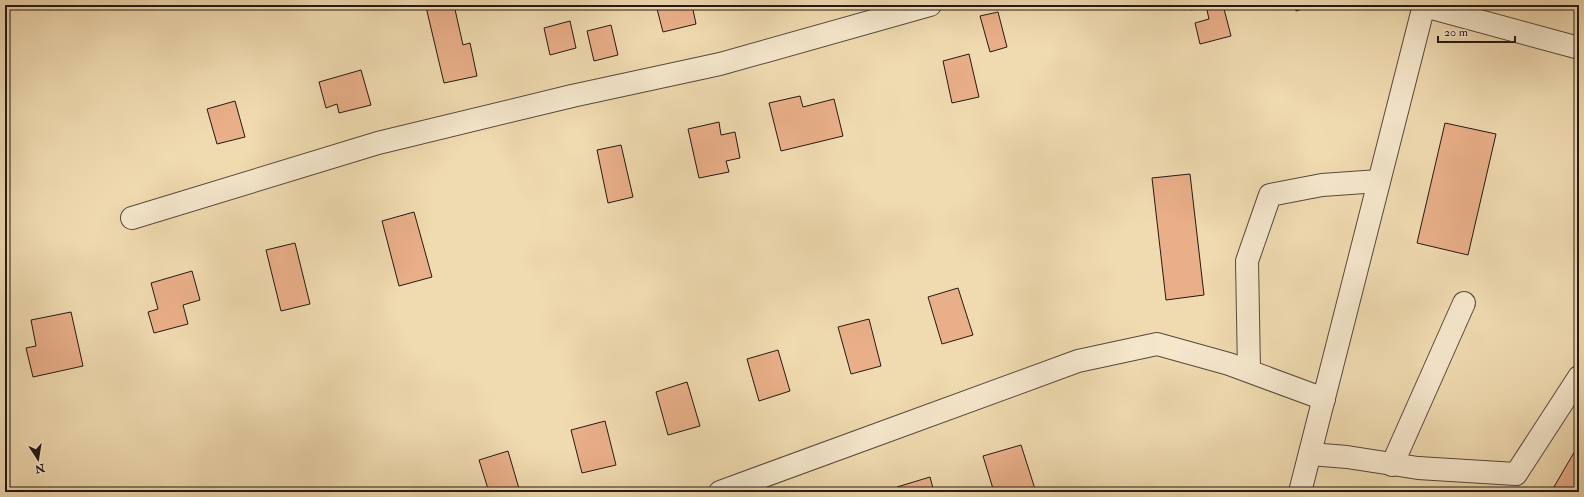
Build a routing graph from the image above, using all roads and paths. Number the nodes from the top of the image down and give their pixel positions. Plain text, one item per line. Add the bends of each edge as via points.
1 (930, 5) edge
2 (1424, 6) edge
3 (1579, 48) edge
4 (1379, 181) junction
5 (132, 218) dead end
6 (1464, 303) dead end
7 (1249, 371) junction
8 (1579, 377) edge
9 (1324, 399) junction
10 (1310, 454) junction
11 (1392, 465) junction
12 (720, 492) edge
13 (1300, 492) edge

1 - 5 street via 720,64 572,96 378,143
2 - 3 street
2 - 4 street
4 - 7 street via 1322,185 1270,195 1247,261
4 - 9 street
6 - 11 street
7 - 9 street
7 - 12 street via 1157,344 1078,361
8 - 11 street via 1516,474
9 - 10 street
10 - 11 street
10 - 13 street

